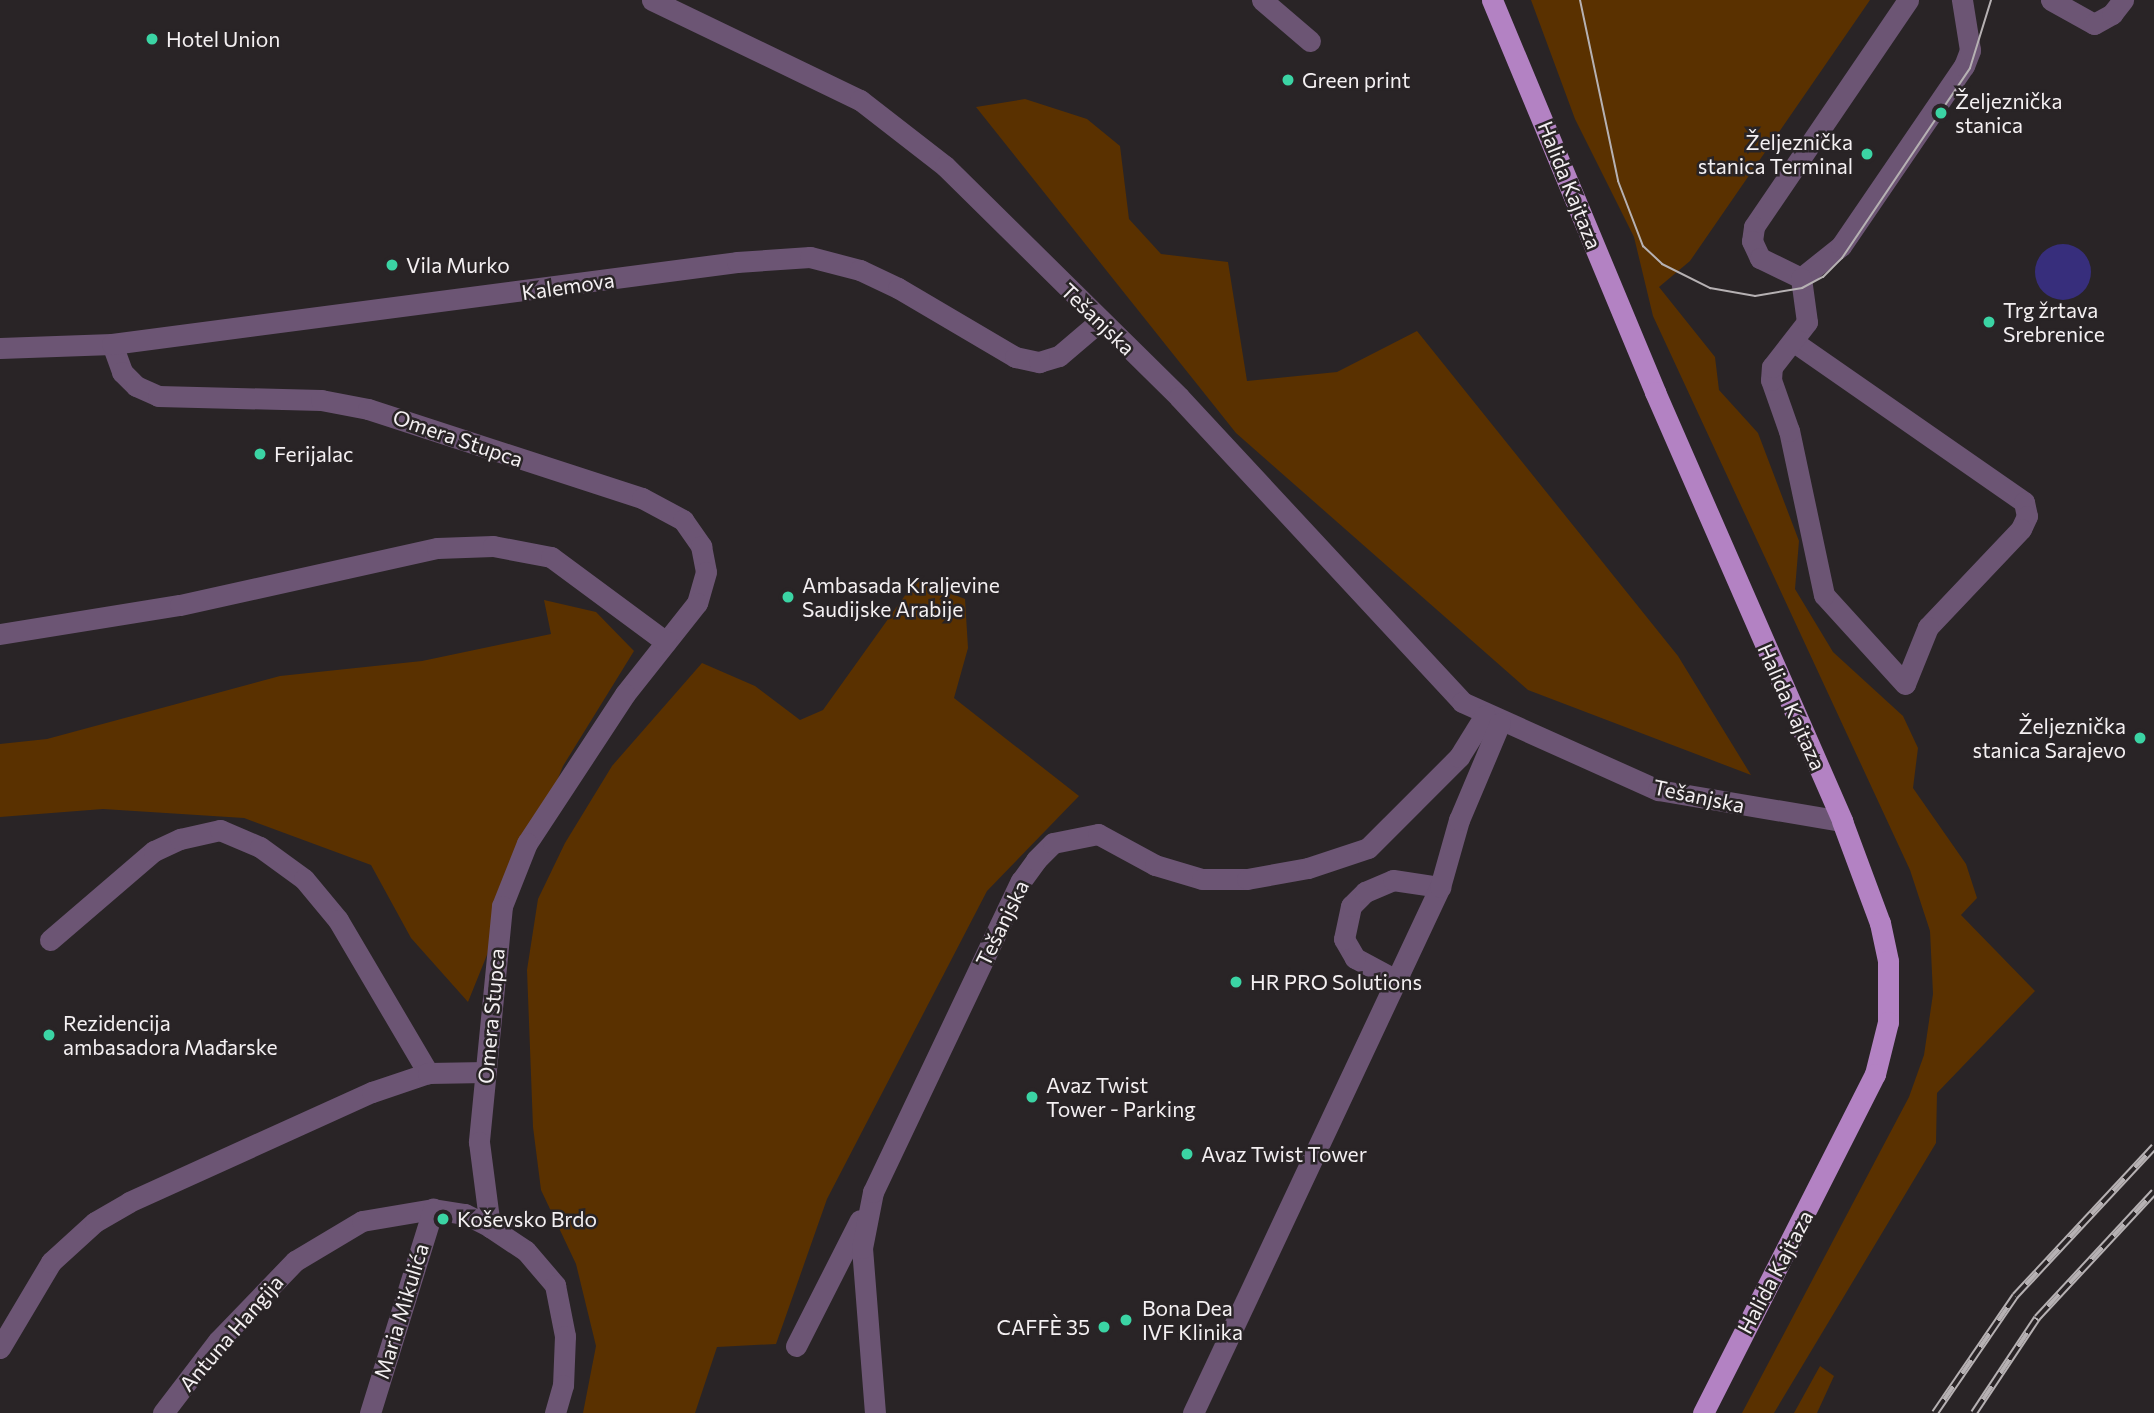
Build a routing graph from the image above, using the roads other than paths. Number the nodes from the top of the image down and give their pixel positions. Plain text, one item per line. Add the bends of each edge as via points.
1 (652, 0) edge
2 (1262, 0) edge
3 (1492, 0) edge
4 (1908, 0) edge
5 (1962, 0) edge
6 (2051, 0) edge
7 (2123, 0) edge
8 (1310, 41) dead end
9 (1801, 278) junction
10 (1099, 322) junction
11 (1794, 342) junction
12 (112, 344) junction
13 (0, 348) edge
14 (0, 635) edge
15 (666, 642) junction
16 (1493, 719) junction
17 (1842, 821) junction
18 (1440, 887) junction
19 (50, 940) dead end
20 (1396, 980) junction
21 (486, 1072) junction
22 (428, 1073) junction
23 (873, 1192) junction
24 (433, 1209) junction
25 (490, 1227) junction
26 (796, 1346) dead end
27 (0, 1349) edge
28 (163, 1413) edge
29 (370, 1413) edge
30 (555, 1413) edge
31 (875, 1413) edge
32 (1193, 1413) edge
33 (1703, 1413) edge

1 - 10 street, Tešanjska via 860,100 945,166
2 - 8 street
3 - 17 main road, Halida Kajtaza via 1655,392
4 - 9 street via 1754,227 1752,242 1760,258
5 - 9 street via 1970,50 1964,66 1840,246
6 - 7 street via 2094,24 2112,15
9 - 11 street via 1807,322
10 - 12 street, Kalemova via 1059,356 1039,362 1015,357 898,288 860,270 810,257 737,262
10 - 16 street, Tešanjska via 1179,397 1462,702
11 - 11 street via 2024,502 2027,516 2021,529 1928,627 1905,684 1830,606 1789,431 1771,380 1772,367
12 - 13 street, Kalemova
12 - 15 street, Omera Stupca via 122,372 158,396 321,400 368,409 642,498 682,520 701,546 706,572 696,603
14 - 15 street via 180,605 398,555 493,546 551,557
15 - 21 street, Omera Stupca via 593,741 527,843 515,870 502,906
16 - 17 street, Tešanjska via 1658,790
16 - 18 street
16 - 23 street, Tešanjska via 1368,848 1308,869 1247,879 1202,879 1155,865 1098,834 1053,843 1021,881
17 - 33 main road, Halida Kajtaza via 1880,923 1888,961 1888,1022 1875,1074
18 - 20 street
18 - 20 street via 1393,880 1365,892 1351,906 1344,939 1355,958
19 - 22 street via 154,851 180,839 220,830 260,848 304,879 338,920
20 - 32 street
21 - 22 street
21 - 25 street, Omera Stupca via 479,1142
22 - 27 street via 331,1108 210,1162 95,1223 51,1262
23 - 26 street
23 - 31 street, Tešanjska via 862,1248
24 - 25 street, Antuna Hangija via 465,1214
24 - 28 street, Antuna Hangija via 362,1222 295,1261 226,1332
24 - 29 street, Maria Mikulića
25 - 30 street, Antuna Hangija via 526,1251 555,1285 565,1336 563,1385

